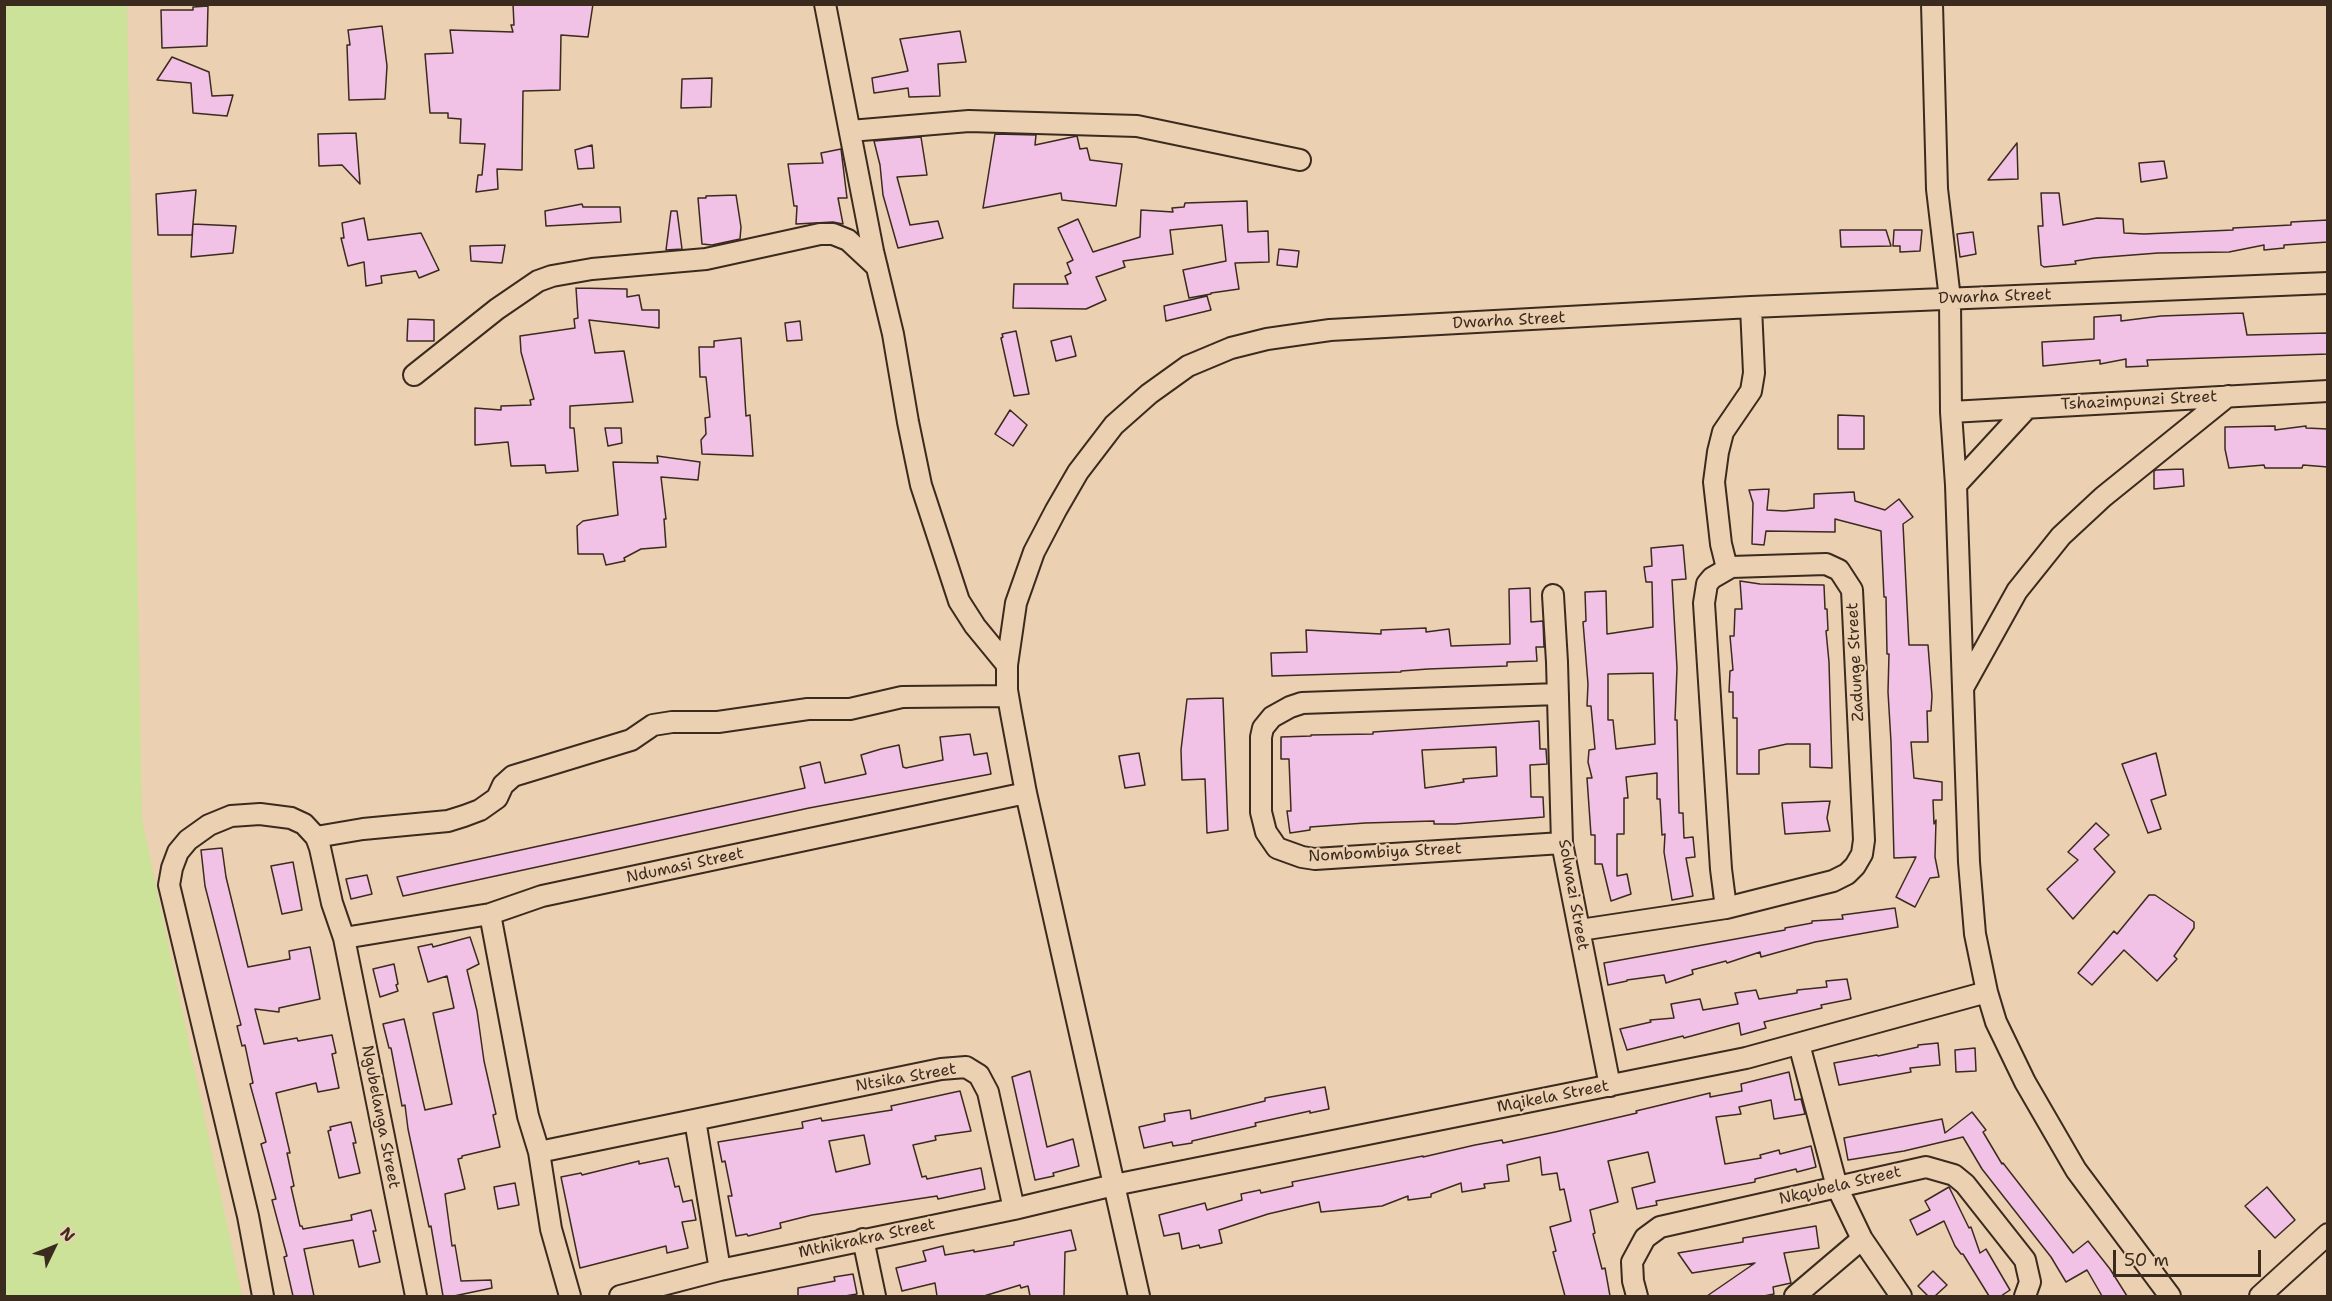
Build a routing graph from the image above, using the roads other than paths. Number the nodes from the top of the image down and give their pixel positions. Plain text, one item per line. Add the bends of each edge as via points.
1 (825, 4) edge
2 (1932, 4) edge
3 (850, 131) junction
4 (1299, 160) dead end
5 (877, 267) junction
6 (2328, 284) edge
7 (1950, 299) junction
8 (1751, 307) junction
9 (414, 375) dead end
10 (2328, 391) edge
11 (2228, 396) junction
12 (2027, 408) junction
13 (1951, 412) junction
14 (1956, 485) junction
15 (1728, 568) junction
16 (1552, 595) dead end
17 (1007, 665) junction
18 (1963, 689) junction
19 (1558, 694) junction
20 (1008, 696) junction
21 (1026, 793) junction
22 (316, 837) junction
23 (1562, 843) junction
24 (1726, 908) junction
25 (490, 914) junction
26 (1580, 930) junction
27 (344, 938) junction
28 (1987, 992) junction
29 (1799, 1044) junction
30 (1610, 1086) junction
31 (695, 1120) junction
32 (539, 1152) junction
33 (1114, 1185) junction
34 (1837, 1187) junction
35 (1014, 1209) junction
36 (2328, 1234) edge
37 (863, 1239) junction
38 (1862, 1239) junction
39 (720, 1270) junction
40 (264, 1296) edge
41 (416, 1296) edge
42 (570, 1296) edge
43 (620, 1296) edge
44 (875, 1296) edge
45 (1139, 1296) edge
46 (1637, 1296) edge
47 (1796, 1296) edge
48 (1901, 1296) edge
49 (2025, 1296) edge
50 (2170, 1296) edge
51 (2260, 1296) edge

1 - 3 street
2 - 7 street via 1937,189
3 - 4 street via 969,121 1137,126
3 - 5 street
5 - 9 street via 848,240 820,234 706,259 552,276 496,309
5 - 17 street via 921,485 943,554 960,601
6 - 7 street, Dwarha Street
7 - 8 street, Dwarha Street
7 - 13 street
8 - 15 street via 1752,391 1723,432 1714,482 1721,544
8 - 17 street, Dwarha Street via 1330,330 1231,348 1188,366 1114,425 1078,472 1034,552 1016,603
10 - 11 street, Tshazimpunzi Street
11 - 12 street, Tshazimpunzi Street
11 - 18 street via 2103,496 2061,536 2017,591
12 - 13 street, Tshazimpunzi Street
12 - 14 street
13 - 14 street
14 - 18 street
15 - 24 street via 1707,584 1704,603
15 - 24 street, Zadunge Street via 1826,564 1839,570 1848,581 1852,590 1864,840 1862,854 1847,874 1833,881
16 - 19 street, Solwazi Street
17 - 20 street, Dwarha Street
18 - 28 street via 1975,934
19 - 23 street, Solwazi Street
19 - 23 street, Nombombiya Street via 1302,703 1290,707 1272,717 1263,729 1261,812 1266,832 1276,848 1316,859
20 - 21 street, Dwarha Street
20 - 22 street via 902,697 850,709 808,709 718,722 654,725 631,740 513,776 502,785 497,798 464,816
21 - 25 street, Ndumasi Street via 542,896
21 - 33 street, Dwarha Street
22 - 27 street, Ngubelanga Street
22 - 40 street via 291,818 260,813 231,816 188,840 171,868 169,885
23 - 26 street, Solwazi Street
24 - 26 street, Zadunge Street
25 - 27 street, Ndumasi Street
25 - 32 street via 528,1116
26 - 30 street, Solwazi Street
27 - 41 street, Ngubelanga Street
28 - 29 street, Mqikela Street
28 - 50 street via 1996,1022 2025,1082 2076,1170
29 - 30 street, Mqikela Street
29 - 34 street
30 - 33 street, Mqikela Street
31 - 32 street, Ntsika Street
31 - 35 street, Ntsika Street via 966,1067 979,1075 988,1092
31 - 39 street
32 - 42 street via 551,1229
33 - 35 street, Mthikrakra Street
33 - 45 street, Dwarha Street
34 - 38 street
34 - 46 street, Nkqubela Street via 1660,1227 1645,1238 1632,1262
34 - 49 street, Nkqubela Street via 1926,1167 1954,1175 2025,1260 2030,1282
35 - 37 street, Mthikrakra Street
36 - 51 street
37 - 39 street, Mthikrakra Street
37 - 44 street
38 - 47 street
38 - 48 street
39 - 43 street, Mthikrakra Street

